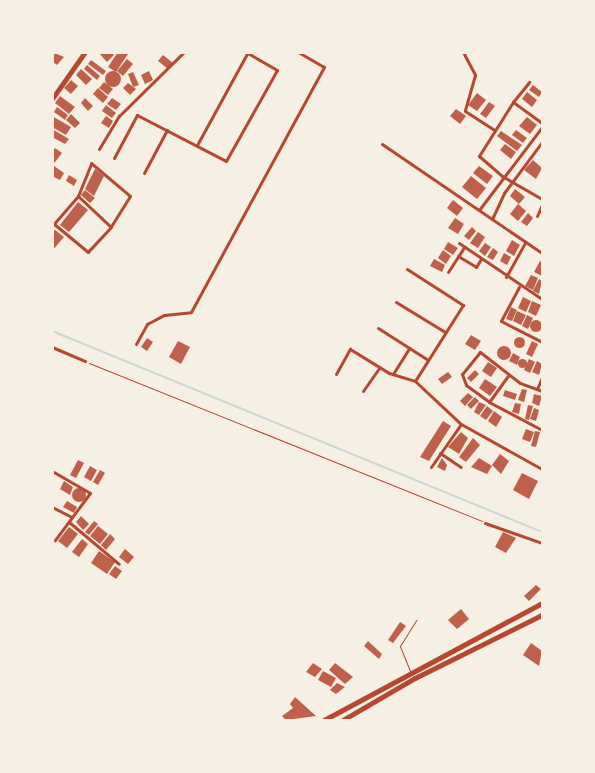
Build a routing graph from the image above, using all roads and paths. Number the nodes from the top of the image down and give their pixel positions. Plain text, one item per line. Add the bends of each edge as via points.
1 (85, 52) edge
2 (184, 52) edge
3 (298, 52) edge
4 (463, 52) edge
5 (248, 53) edge
6 (529, 82) dead end
7 (52, 98) edge
8 (513, 102) junction
9 (542, 125) edge
10 (167, 130) junction
11 (494, 130) junction
12 (542, 142) edge
13 (382, 144) dead end
14 (197, 145) junction
15 (99, 149) dead end
16 (114, 158) dead end
17 (144, 172) dead end
18 (506, 178) junction
19 (512, 182) junction
20 (78, 196) junction
21 (542, 199) edge
22 (542, 205) edge
23 (479, 210) junction
24 (537, 216) dead end
25 (492, 219) junction
26 (53, 225) edge
27 (112, 227) junction
28 (459, 243) dead end
29 (525, 243) junction
30 (464, 248) junction
31 (542, 253) edge
32 (458, 256) junction
33 (481, 259) junction
34 (407, 269) dead end
35 (448, 272) dead end
36 (506, 278) junction
37 (519, 287) junction
38 (542, 299) edge
39 (396, 302) dead end
40 (378, 328) dead end
41 (445, 332) junction
42 (542, 342) edge
43 (136, 344) dead end
44 (52, 347) edge
45 (409, 348) junction
46 (428, 360) junction
47 (85, 361) joint
48 (380, 367) junction
49 (336, 374) dead end
50 (393, 374) junction
51 (510, 374) junction
52 (542, 377) edge
53 (415, 381) junction
54 (538, 389) junction
55 (363, 391) dead end
56 (542, 391) edge
57 (489, 402) junction
58 (461, 424) junction
59 (542, 430) edge
60 (440, 453) junction
61 (431, 467) dead end
62 (461, 467) dead end
63 (542, 469) edge
64 (52, 471) edge
65 (52, 507) edge
66 (72, 518) junction
67 (69, 522) junction
68 (485, 523) joint
69 (55, 540) dead end
70 (542, 543) edge
71 (119, 564) dead end
72 (542, 603) edge
73 (542, 615) edge
74 (416, 620) dead end
75 (410, 671) junction
76 (324, 720) edge
77 (343, 720) edge

1 - 7 main road
2 - 15 street via 119,116
3 - 43 street via 324,67 191,312 164,315 147,324
4 - 11 street via 476,75 465,111
5 - 14 street
5 - 14 street via 277,70 226,161
6 - 8 street
8 - 9 street
8 - 11 street
9 - 18 street
10 - 14 street
10 - 16 street via 137,115
10 - 17 street
11 - 18 street via 479,156
12 - 19 street
13 - 23 street
18 - 19 street
18 - 23 street
19 - 21 street
19 - 25 street
20 - 26 street
20 - 27 street
20 - 27 street via 91,163 128,193
22 - 24 street
23 - 25 street
25 - 29 street
26 - 27 street via 87,252
28 - 30 street
29 - 31 street
29 - 36 street
30 - 32 street
30 - 33 street
32 - 33 street via 476,267
32 - 35 street
33 - 36 street
34 - 41 street via 463,305
36 - 37 street
37 - 38 street
37 - 42 street via 501,321
39 - 41 street
40 - 45 street
41 - 46 street
44 - 47 street
45 - 46 street
45 - 50 street
46 - 53 street
47 - 68 path
48 - 49 street via 350,349
48 - 50 street
48 - 55 street
50 - 53 street
51 - 54 street
51 - 57 street
51 - 57 street via 480,352 464,369 464,382
52 - 54 street
53 - 58 street
54 - 56 street
57 - 59 street
58 - 60 street
58 - 63 street
60 - 61 street
60 - 62 street
64 - 66 street via 90,492
65 - 66 street
66 - 67 street
67 - 69 street
67 - 71 street
68 - 70 street
72 - 75 main road
73 - 77 main road via 415,678
74 - 75 lane via 400,646
75 - 76 main road

